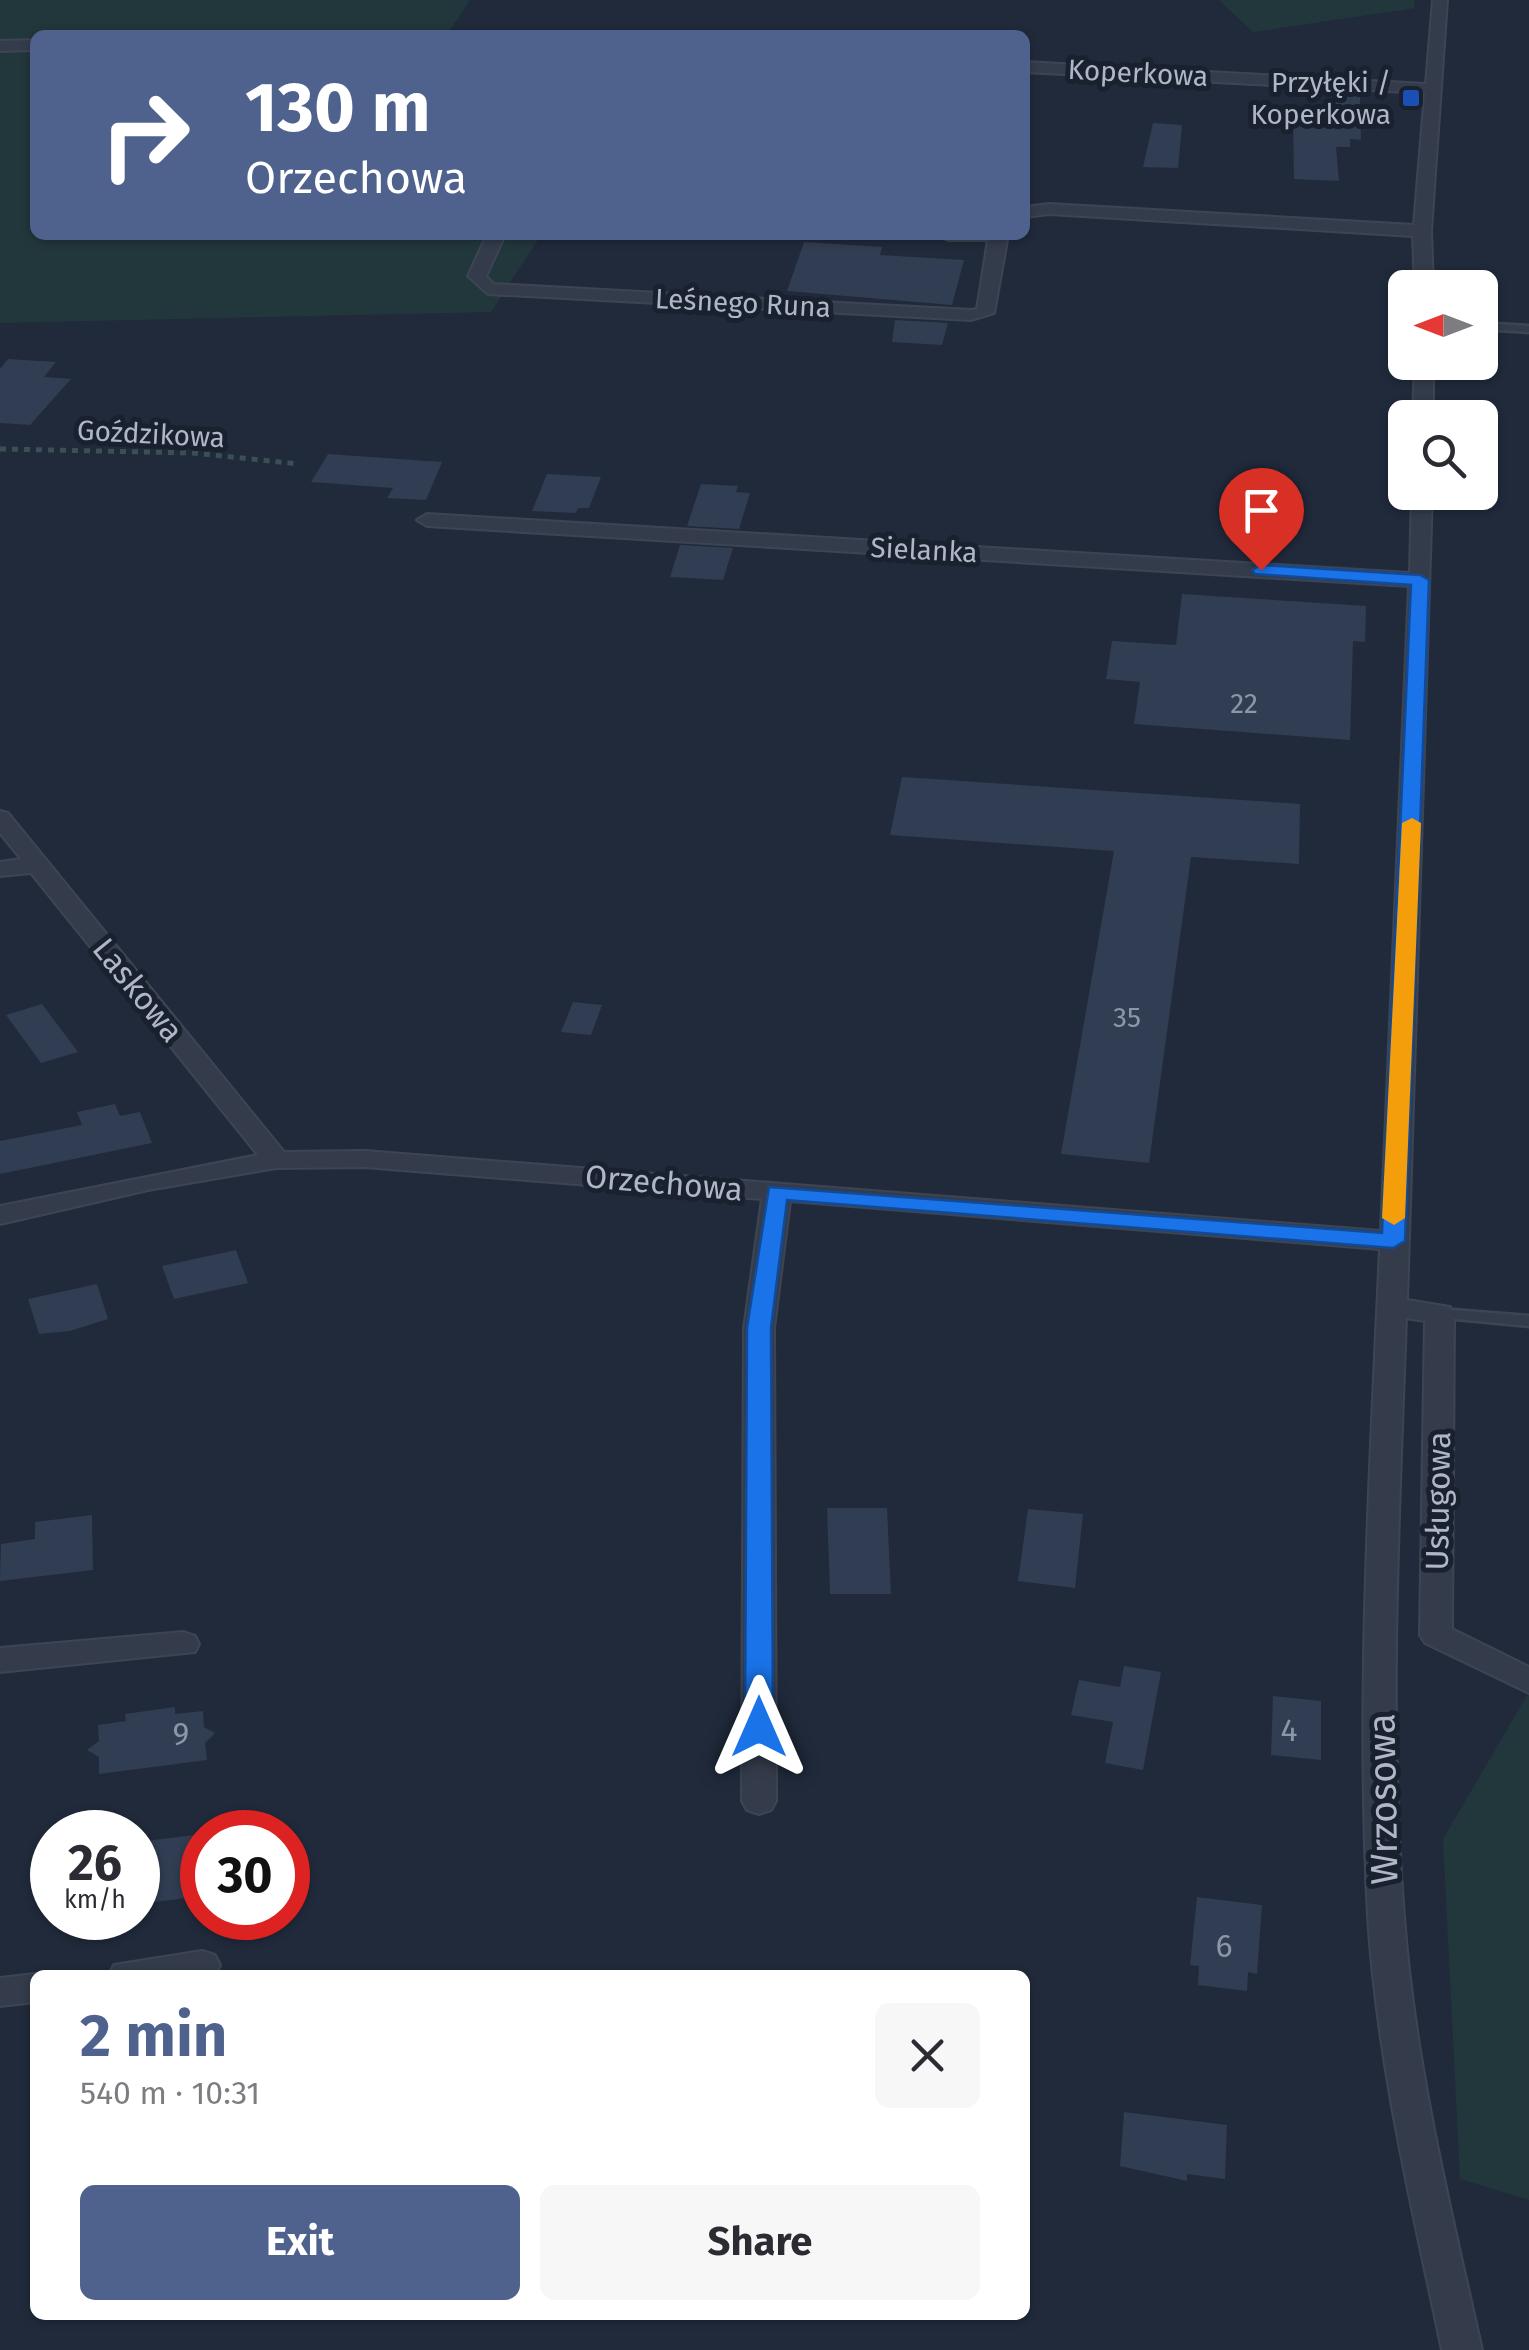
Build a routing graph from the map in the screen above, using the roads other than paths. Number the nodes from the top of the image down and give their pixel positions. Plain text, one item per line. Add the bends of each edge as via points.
1 (1439, 1) edge
2 (30, 45) edge
3 (0, 46) edge
4 (1030, 67) edge
5 (1430, 89) junction
6 (1030, 212) edge
7 (1422, 231) junction
8 (494, 240) edge
9 (997, 240) edge
10 (1423, 270) edge
11 (1498, 327) edge
12 (1529, 330) edge
13 (1422, 510) edge
14 (427, 520) dead end
15 (1420, 580) junction
16 (0, 818) edge
17 (36, 865) junction
18 (0, 869) edge
19 (276, 1160) junction
20 (777, 1192) junction
21 (0, 1215) edge
22 (1393, 1241) junction
23 (1390, 1307) junction
24 (1440, 1314) junction
25 (1529, 1321) edge
26 (183, 1644) dead end
27 (0, 1660) edge
28 (1529, 1681) edge
29 (760, 1802) dead end
30 (202, 1965) dead end
31 (164, 1970) edge
32 (30, 1989) edge
33 (0, 1992) edge
34 (1462, 2350) edge

1 - 5 street
2 - 3 street
4 - 5 street, Koperkowa
5 - 7 street
6 - 7 street
7 - 10 street
8 - 9 street, Leśnego Runa via 477,276 488,289 971,315 984,313
11 - 12 lane
13 - 15 street, Wrzosowa
14 - 15 street, Sielanka
15 - 22 street, Wrzosowa
16 - 17 street, Laskowa
17 - 18 street
17 - 19 street, Laskowa
19 - 20 street, Orzechowa via 365,1160
19 - 21 street, Orzechowa
20 - 22 street, Orzechowa
20 - 29 street via 759,1328
22 - 23 street, Wrzosowa
23 - 24 street
23 - 34 street, Wrzosowa via 1379,1618 1386,1918 1414,2130
24 - 25 lane
24 - 28 street, Usługowa via 1436,1634
26 - 27 street
30 - 31 street
32 - 33 street

